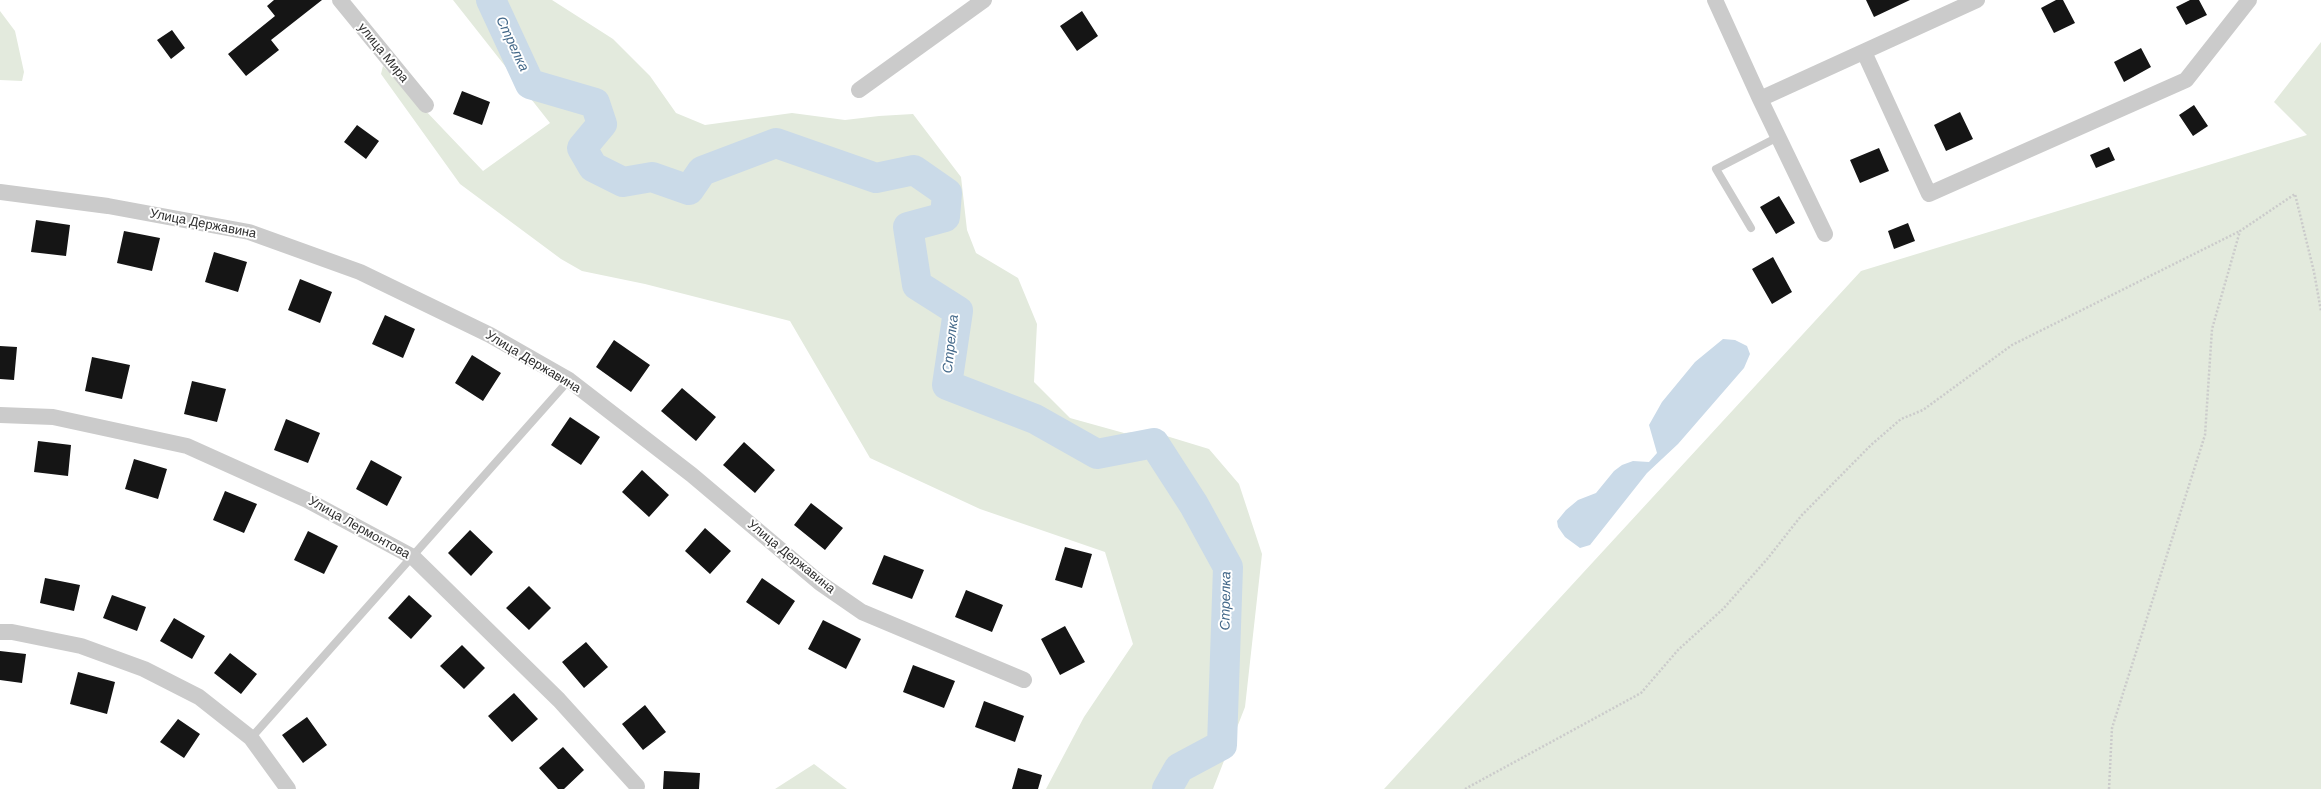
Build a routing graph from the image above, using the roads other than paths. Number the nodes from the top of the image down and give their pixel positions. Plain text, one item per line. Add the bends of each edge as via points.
1 (340, 0) edge
2 (984, 0) edge
3 (1715, 0) edge
4 (1976, 0) edge
5 (2249, 0) edge
6 (1864, 52) junction
7 (859, 90) dead end
8 (1760, 99) junction
9 (426, 105) dead end
10 (1778, 137) junction
11 (0, 192) edge
12 (1751, 228) dead end
13 (1825, 234) dead end
14 (569, 380) junction
15 (0, 414) edge
16 (413, 557) junction
17 (0, 632) edge
18 (1024, 680) dead end
19 (250, 738) junction
20 (637, 786) dead end
21 (288, 789) edge

1 - 9 street, улица Мира
2 - 7 street
3 - 8 street
4 - 6 street
5 - 6 street via 2186,80 1929,194
6 - 8 street
8 - 10 street
10 - 12 lane via 1716,169
10 - 13 street
11 - 14 street, Улица Державина via 108,206 249,232 360,272 490,335
14 - 16 lane
14 - 18 street, Улица Державина via 692,475 820,583 862,612
15 - 16 street, Улица Лермонтова via 53,417 187,446 307,500
16 - 19 lane
16 - 20 street, Улица Лермонтова via 559,700
17 - 19 street via 12,632 81,646 144,669 199,698
19 - 21 street

